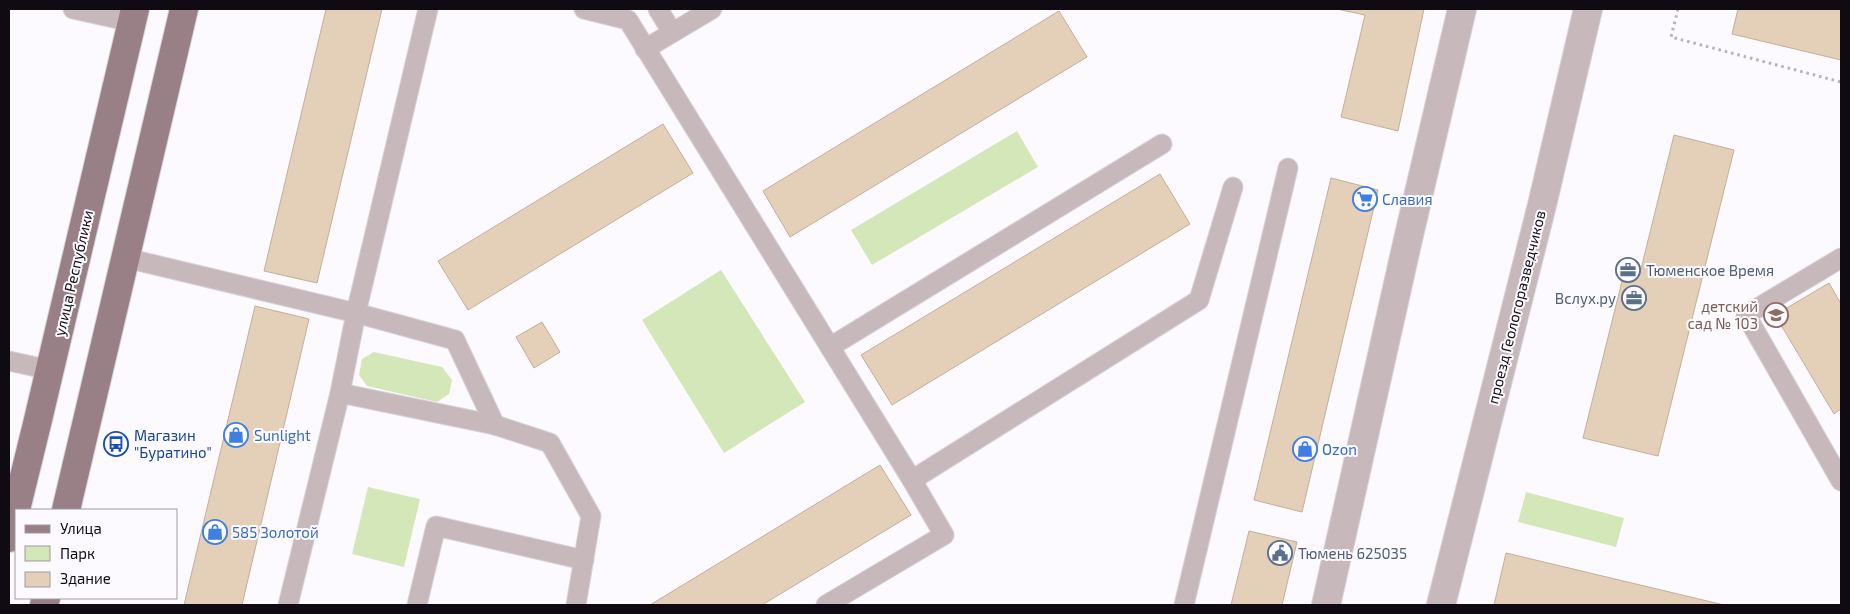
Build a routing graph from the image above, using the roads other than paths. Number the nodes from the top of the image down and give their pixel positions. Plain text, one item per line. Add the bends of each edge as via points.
1 (73, 9) edge
2 (184, 9) edge
3 (428, 9) edge
4 (584, 9) edge
5 (658, 9) edge
6 (712, 9) edge
7 (1462, 9) edge
8 (1588, 9) edge
9 (133, 16) edge
10 (672, 32) junction
11 (645, 50) junction
12 (1162, 144) dead end
13 (1288, 168) dead end
14 (1234, 187) dead end
15 (126, 258) junction
16 (1841, 258) edge
17 (356, 313) junction
18 (830, 347) junction
19 (9, 361) edge
20 (50, 370) junction
21 (340, 393) junction
22 (495, 425) junction
23 (912, 480) junction
24 (1841, 480) edge
25 (16, 509) edge
26 (66, 509) edge
27 (15, 513) edge
28 (9, 538) edge
29 (584, 560) junction
30 (288, 605) edge
31 (417, 605) edge
32 (576, 605) edge
33 (826, 605) edge
34 (1184, 605) edge
35 (1326, 605) edge
36 (1441, 605) edge

1 - 9 lane
2 - 15 main road
3 - 17 lane
4 - 11 lane via 628,20
5 - 10 lane
6 - 10 lane
7 - 35 street
8 - 36 street, проезд Геологоразведчиков
9 - 20 main road, улица Республики
10 - 11 lane
11 - 18 lane
12 - 18 lane
13 - 34 lane
14 - 23 lane via 1199,300
15 - 17 lane
15 - 26 main road
16 - 24 lane via 1746,315
17 - 21 lane
17 - 22 lane via 455,340
18 - 23 lane
19 - 20 lane
20 - 25 main road, улица Республики
21 - 22 lane
21 - 30 lane
22 - 29 lane via 550,443 591,516
23 - 33 lane via 944,535
27 - 28 main road, улица Республики
29 - 31 lane via 436,526
29 - 32 lane

